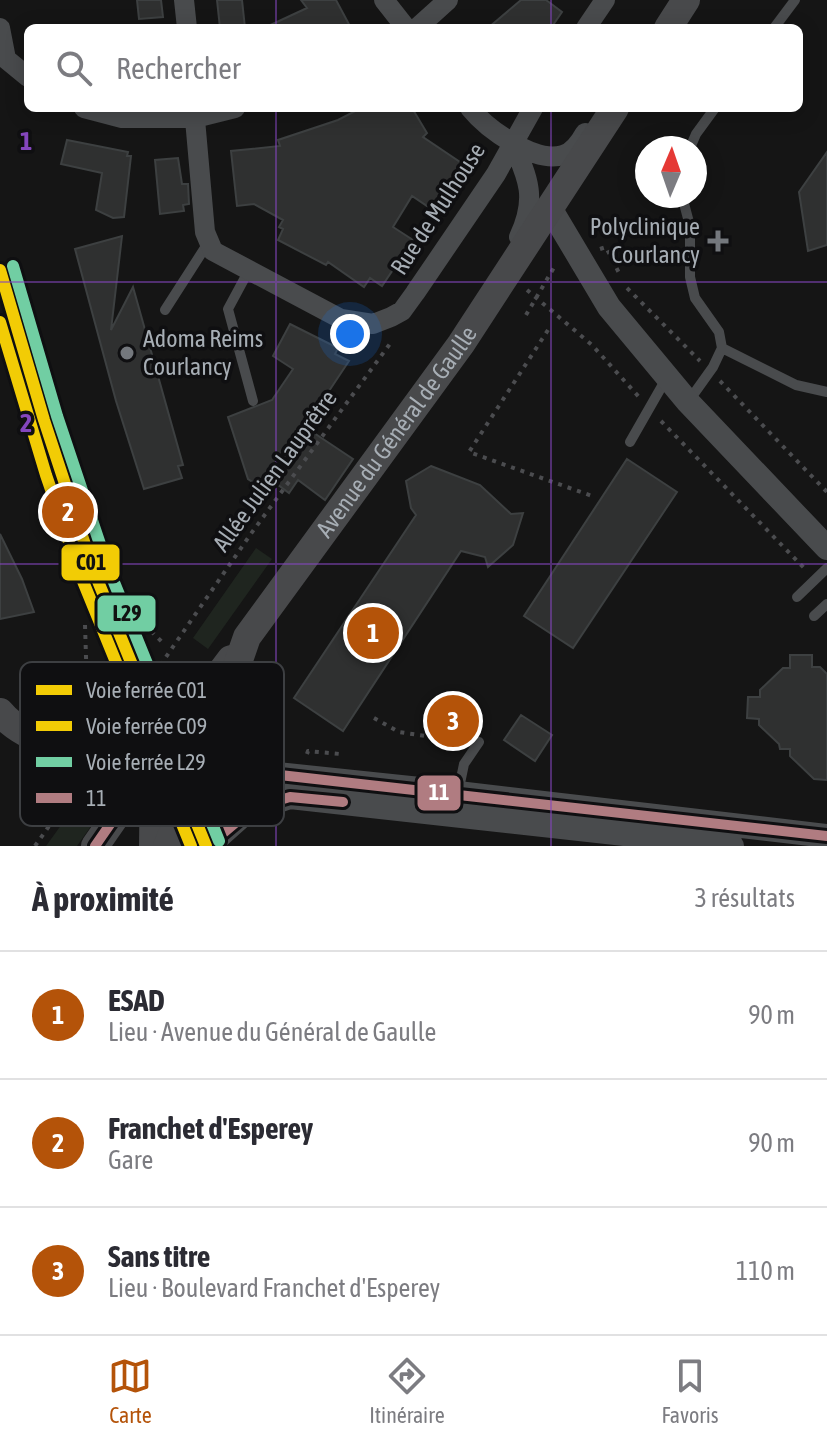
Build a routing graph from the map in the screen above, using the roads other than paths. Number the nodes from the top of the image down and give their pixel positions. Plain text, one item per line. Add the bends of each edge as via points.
1 (184, 0) edge
2 (384, 0) edge
3 (448, 0) edge
4 (605, 0) edge
5 (795, 0) edge
6 (187, 24) edge
7 (403, 24) edge
8 (421, 24) edge
9 (589, 24) edge
10 (777, 24) edge
11 (0, 28) edge
12 (24, 74) edge
13 (99, 112) edge
14 (475, 112) edge
15 (531, 112) edge
16 (601, 112) edge
17 (612, 112) edge
18 (712, 112) edge
19 (194, 113) edge
20 (695, 136) edge
21 (512, 142) junction
22 (550, 208) junction
23 (685, 208) edge
24 (209, 241) junction
25 (249, 270) junction
26 (165, 310) dead end
27 (461, 344) junction
28 (722, 348) junction
29 (667, 377) junction
30 (827, 392) edge
31 (253, 401) dead end
32 (688, 402) junction
33 (630, 442) dead end
34 (827, 548) edge
35 (827, 568) edge
36 (797, 597) dead end
37 (827, 604) edge
38 (814, 616) dead end
39 (247, 637) junction
40 (228, 662) edge
41 (238, 662) edge
42 (0, 712) edge
43 (20, 729) edge
44 (479, 742) road end
45 (284, 775) edge
46 (458, 793) junction
47 (284, 799) edge
48 (109, 826) edge
49 (153, 826) edge
50 (176, 826) edge
51 (232, 826) edge
52 (827, 836) edge
53 (599, 838) edge
54 (704, 844) edge
55 (95, 846) edge
56 (153, 846) edge
57 (167, 846) edge
58 (208, 846) edge
59 (732, 846) edge

1 - 6 street
2 - 7 street
3 - 8 street
4 - 9 street
5 - 10 lane
11 - 12 street via 6,59
13 - 19 street via 122,118
14 - 21 street
15 - 21 street, Rue de Mulhouse
16 - 21 street via 579,143 561,156
17 - 22 main road, Avenue du Général de Gaulle
18 - 20 lane
19 - 24 street
21 - 25 street, Rue de Mulhouse via 496,174 402,311 373,324 341,319
21 - 27 street via 529,186 528,217
22 - 27 main road, Avenue du Général de Gaulle
22 - 29 street via 609,307
23 - 28 lane via 695,298 719,332
24 - 25 street via 213,251
24 - 26 lane
25 - 31 lane via 228,309
27 - 39 main road, Avenue du Général de Gaulle
28 - 30 lane via 796,385
28 - 32 lane
29 - 32 street
29 - 33 lane
32 - 34 street
35 - 36 lane
37 - 38 lane
39 - 40 main road
39 - 41 main road, Avenue du Général de Gaulle
42 - 43 main road
44 - 46 lane via 464,764
45 - 46 street
46 - 52 street
47 - 53 street
48 - 55 main road
49 - 56 main road
50 - 57 main road, Avenue du Général de Gaulle
51 - 58 street
53 - 54 street
54 - 59 street

